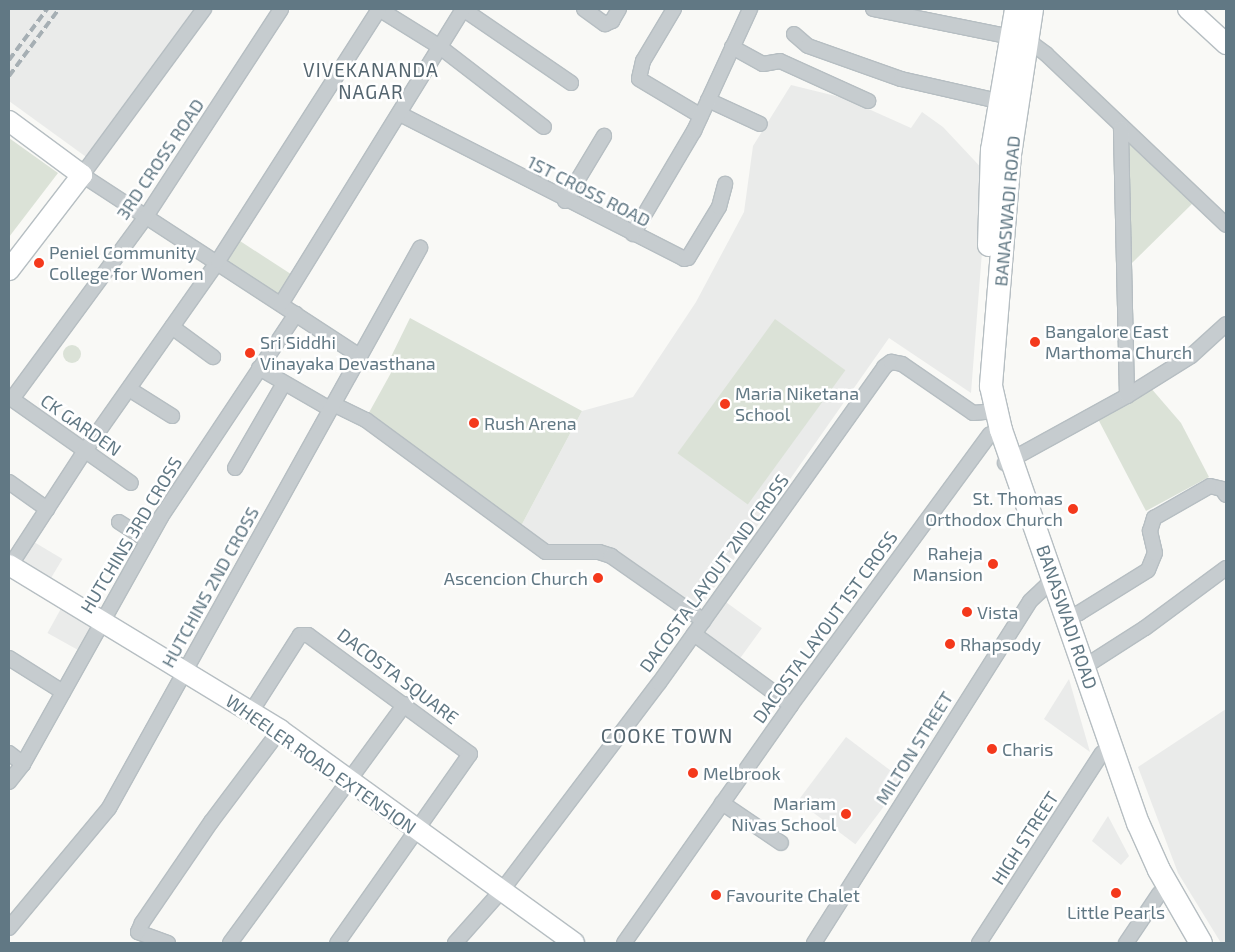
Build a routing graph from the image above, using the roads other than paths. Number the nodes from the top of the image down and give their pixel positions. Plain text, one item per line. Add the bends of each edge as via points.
1 (204, 9) edge
2 (281, 9) edge
3 (379, 9) edge
4 (463, 9) edge
5 (584, 9) edge
6 (619, 9) edge
7 (674, 9) edge
8 (750, 9) edge
9 (873, 9) edge
10 (1016, 9) edge
11 (1032, 9) edge
12 (1188, 9) edge
13 (903, 12) edge
14 (794, 34) dead end
15 (1019, 38) junction
16 (1226, 44) edge
17 (440, 47) junction
18 (732, 47) junction
19 (571, 83) dead end
20 (708, 100) junction
21 (868, 101) dead end
22 (1009, 104) junction
23 (400, 114) junction
24 (701, 116) junction
25 (9, 120) edge
26 (760, 124) dead end
27 (544, 127) dead end
28 (1121, 128) junction
29 (604, 136) dead end
30 (82, 176) junction
31 (725, 184) dead end
32 (565, 201) junction
33 (145, 218) junction
34 (1226, 225) edge
35 (633, 234) junction
36 (420, 248) dead end
37 (218, 262) junction
38 (9, 270) edge
39 (281, 304) junction
40 (296, 314) junction
41 (1226, 324) edge
42 (172, 327) junction
43 (360, 356) junction
44 (213, 357) dead end
45 (259, 368) junction
46 (284, 383) junction
47 (129, 389) junction
48 (1127, 396) junction
49 (10, 398) edge
50 (332, 406) junction
51 (172, 416) dead end
52 (993, 422) junction
53 (84, 452) junction
54 (1007, 462) junction
55 (234, 468) dead end
56 (9, 482) edge
57 (131, 483) dead end
58 (1226, 495) edge
59 (47, 509) junction
60 (119, 522) dead end
61 (147, 540) junction
62 (9, 566) edge
63 (1226, 568) edge
64 (1052, 584) junction
65 (1067, 616) junction
66 (704, 621) junction
67 (100, 622) junction
68 (694, 634) junction
69 (1151, 634) dead end
70 (1108, 653) junction
71 (9, 658) edge
72 (1084, 667) junction
73 (185, 671) junction
74 (63, 692) junction
75 (405, 704) junction
76 (791, 705) junction
77 (251, 712) junction
78 (280, 730) junction
79 (1102, 753) junction
80 (9, 754) edge
81 (23, 764) junction
82 (350, 780) junction
83 (9, 782) edge
84 (722, 804) junction
85 (418, 832) junction
86 (781, 843) dead end
87 (501, 891) junction
88 (1159, 894) junction
89 (9, 928) edge
90 (168, 943) edge
91 (230, 943) edge
92 (337, 943) edge
93 (455, 943) edge
94 (574, 943) edge
95 (624, 943) edge
96 (814, 943) edge
97 (979, 943) edge
98 (1126, 943) edge
99 (1188, 943) edge
100 (1201, 943) edge

1 - 30 street
2 - 33 street, 3RD CROSS ROAD
3 - 17 street
3 - 37 street
4 - 17 street
4 - 19 street
5 - 6 street via 605,24
7 - 24 street via 643,61 639,79
8 - 18 street
9 - 13 street
10 - 15 main road, BANASWADI ROAD
11 - 15 main road, BANASWADI ROAD
12 - 16 street
13 - 15 street
14 - 22 street via 808,46 901,79
15 - 22 main road, BANASWADI ROAD
15 - 28 street via 1046,54
17 - 23 street
17 - 27 street
18 - 20 street
18 - 21 street via 763,64 780,61
20 - 24 street
20 - 26 street
22 - 52 main road, BANASWADI ROAD via 992,150 989,245 978,389
23 - 32 street, 1ST CROSS ROAD
23 - 39 street
24 - 35 street
25 - 30 street
28 - 34 street
28 - 48 street
29 - 32 street
30 - 33 street
30 - 38 street
31 - 35 street, 1ST CROSS ROAD via 719,207 686,259
32 - 35 street, 1ST CROSS ROAD
33 - 37 street
33 - 49 street, 3RD CROSS ROAD
36 - 43 street, HUTCHINS 2ND CROSS
37 - 39 street
37 - 42 street
39 - 40 street
40 - 43 street
40 - 45 street, HUTCHINS 3RD CROSS
41 - 48 street via 1190,356
42 - 44 street
42 - 47 street
43 - 50 street, HUTCHINS 2ND CROSS
45 - 46 street
45 - 61 street, HUTCHINS 3RD CROSS
46 - 50 street
46 - 55 street
47 - 51 street
47 - 53 street
48 - 54 street
49 - 53 street, CK GARDEN
50 - 66 street via 366,420 546,552 599,552 611,556
50 - 73 street, HUTCHINS 2ND CROSS
52 - 54 main road, BANASWADI ROAD
52 - 66 street, DACOSTA LAYOUT 2ND CROSS via 972,413 902,364 891,362 884,367
52 - 76 street, DACOSTA LAYOUT 1ST CROSS
53 - 57 street, CK GARDEN
53 - 59 street
54 - 64 main road, BANASWADI ROAD
56 - 59 street
58 - 65 street via 1222,489 1210,486 1154,518 1150,531 1155,553 1148,570 1079,613
59 - 62 street
60 - 61 street
61 - 67 street, HUTCHINS 3RD CROSS
62 - 67 street, WHEELER ROAD EXTENSION
63 - 70 street
64 - 65 main road, BANASWADI ROAD
64 - 79 main road, BANASWADI ROAD
64 - 96 street, MILTON STREET via 1030,601
65 - 72 main road, BANASWADI ROAD
66 - 68 street, DACOSTA LAYOUT 2ND CROSS
67 - 73 street, WHEELER ROAD EXTENSION
67 - 74 street, HUTCHINS 3RD CROSS
68 - 76 street
68 - 87 street, DACOSTA LAYOUT 2ND CROSS
69 - 70 street via 1120,655
70 - 72 street
71 - 74 street
72 - 100 main road, BANASWADI ROAD via 1142,834
73 - 77 street, WHEELER ROAD EXTENSION
73 - 89 street, HUTCHINS 2ND CROSS via 109,808
74 - 81 street, HUTCHINS 3RD CROSS
75 - 77 street, DACOSTA SQUARE via 312,636 300,635
75 - 82 street
75 - 85 street, DACOSTA SQUARE via 470,754
76 - 84 street, DACOSTA LAYOUT 1ST CROSS
77 - 78 street, WHEELER ROAD EXTENSION
78 - 82 street, WHEELER ROAD EXTENSION
78 - 90 street via 211,822 138,932
79 - 88 main road, BANASWADI ROAD via 1133,838
79 - 97 street, HIGH STREET
80 - 81 street
81 - 83 street, HUTCHINS 3RD CROSS
82 - 85 street, WHEELER ROAD EXTENSION
82 - 91 street
84 - 86 street
84 - 95 street, DACOSTA LAYOUT 1ST CROSS
85 - 87 street, WHEELER ROAD EXTENSION
85 - 92 street
87 - 93 street, DACOSTA LAYOUT 2ND CROSS
87 - 94 street, WHEELER ROAD EXTENSION
88 - 98 street
88 - 99 main road, BANASWADI ROAD

